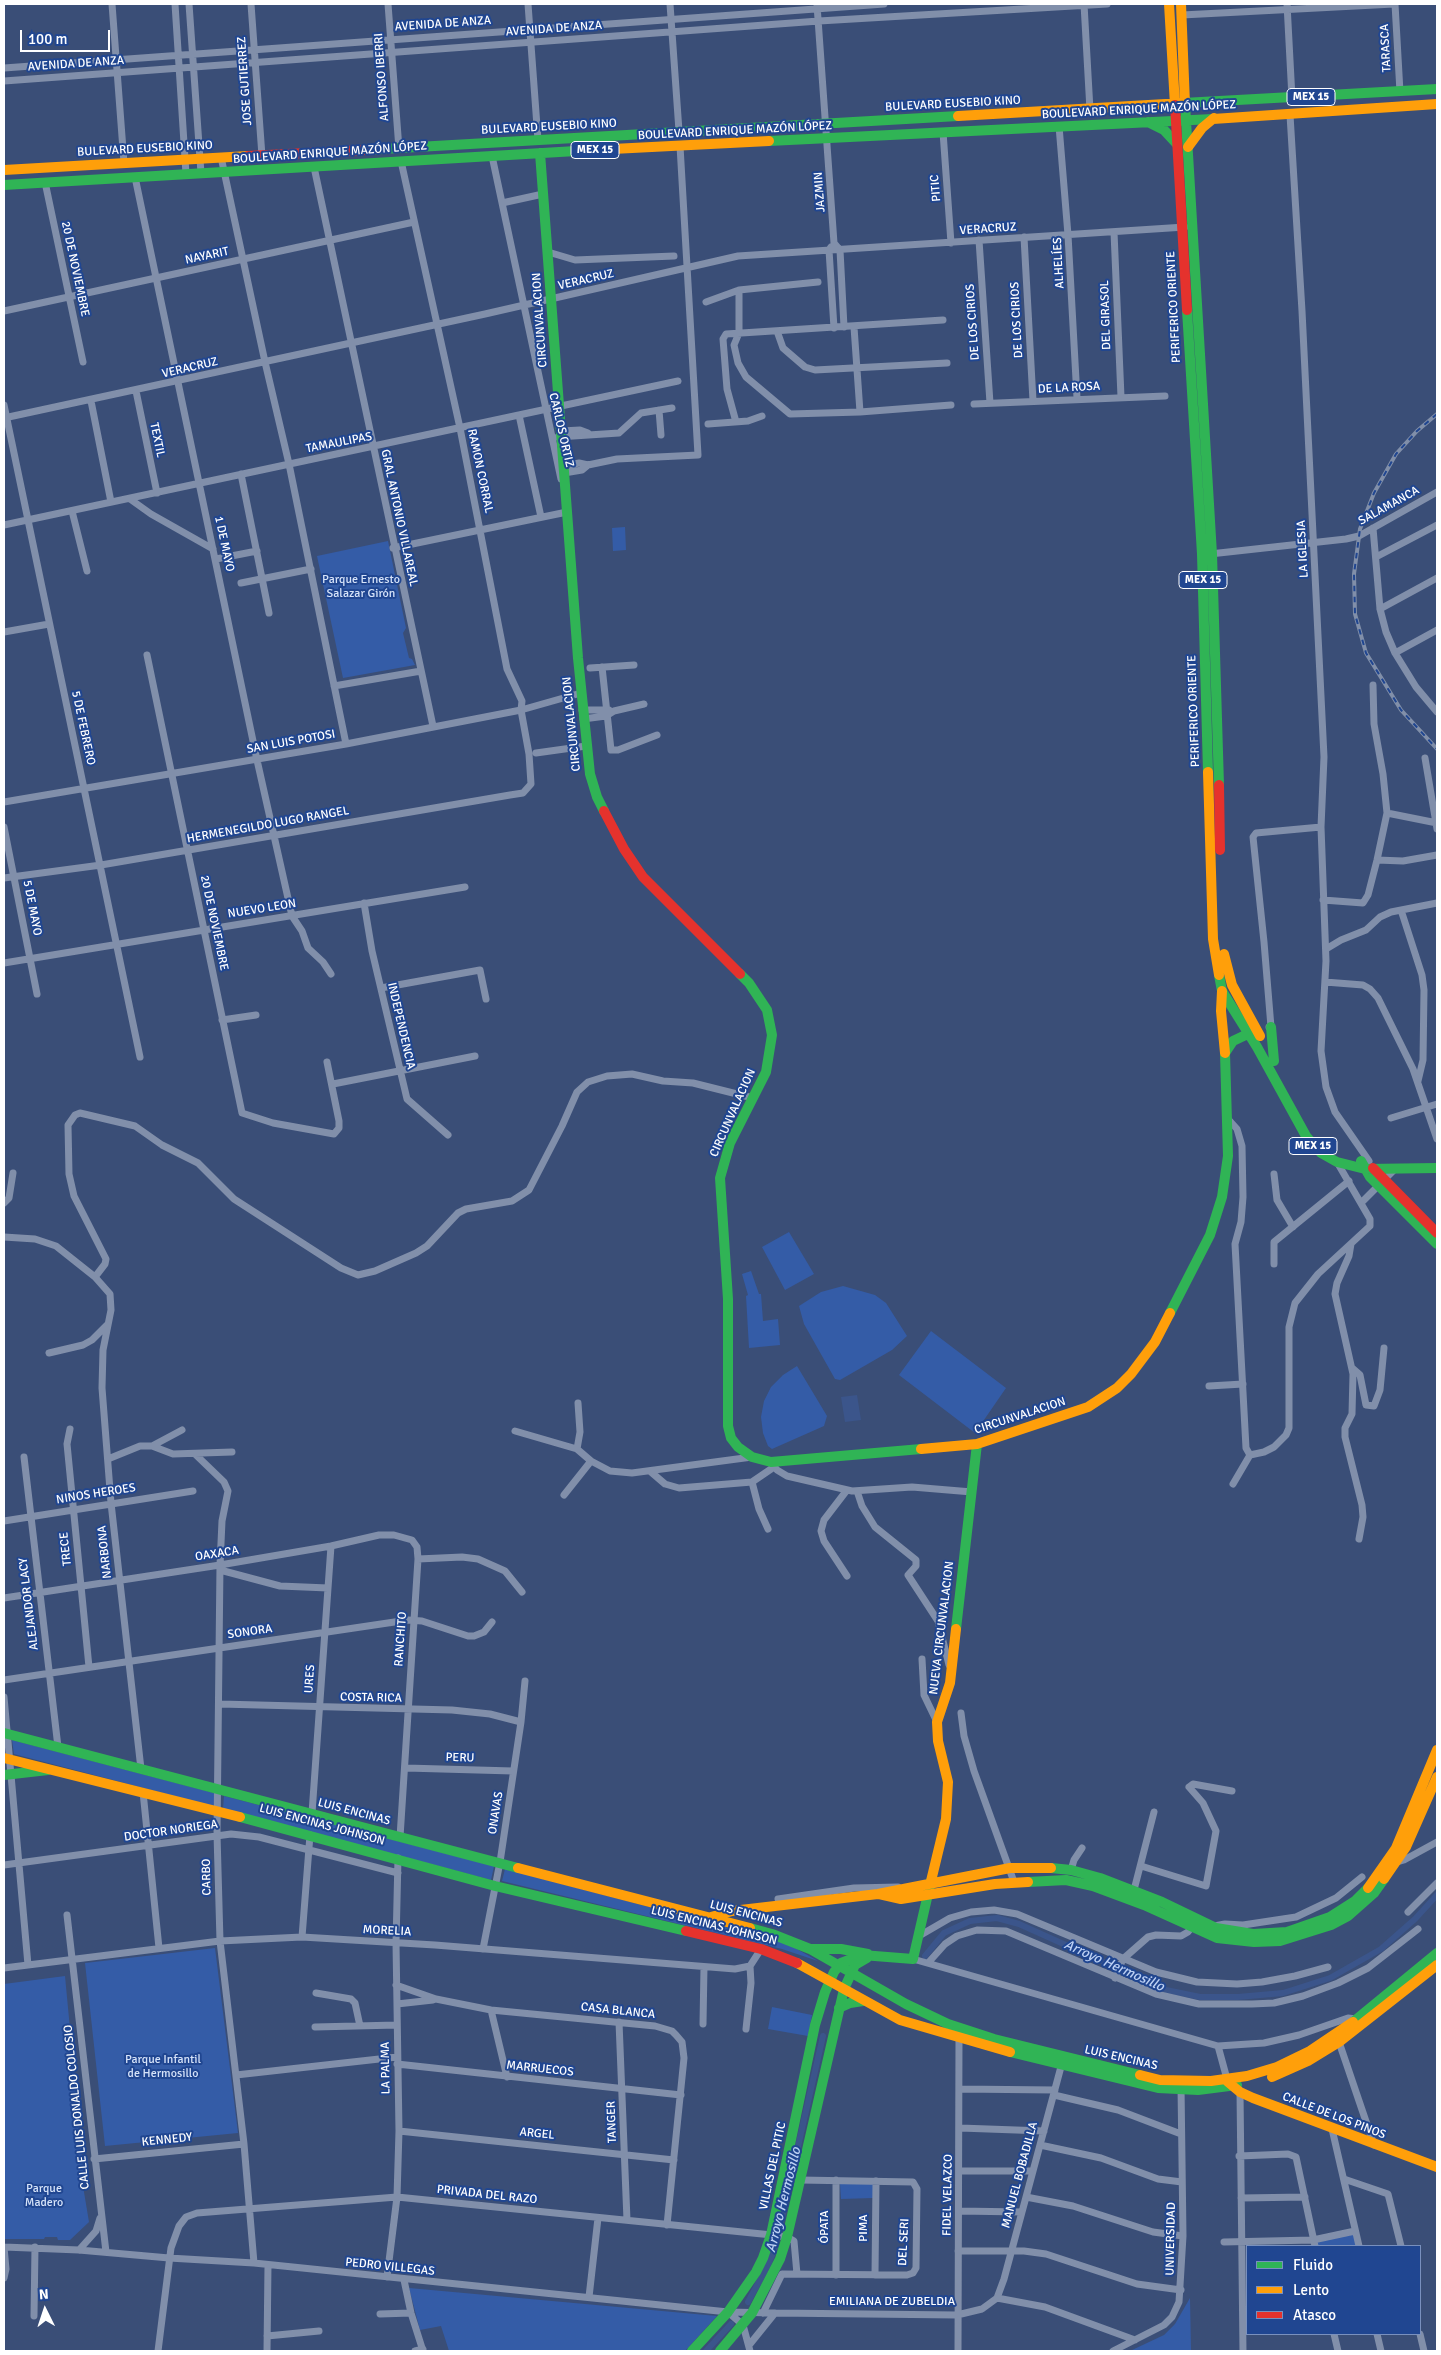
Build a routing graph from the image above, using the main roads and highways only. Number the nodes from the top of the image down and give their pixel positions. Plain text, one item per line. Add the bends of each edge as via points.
1 (1170, 4) edge
2 (1174, 4) edge
3 (1181, 9) edge
4 (1437, 89) edge
5 (1180, 104) junction
6 (1437, 104) edge
7 (1214, 118) junction
8 (1181, 120) junction
9 (1148, 122) junction
10 (1177, 144) junction
11 (1188, 148) junction
12 (540, 153) junction
13 (4, 170) edge
14 (4, 185) edge
15 (1207, 554) junction
16 (1222, 991) junction
17 (1271, 1027) road end
18 (1253, 1032) junction
19 (1225, 1053) junction
20 (1274, 1061) junction
21 (1437, 1161) edge
22 (1366, 1162) junction
23 (1437, 1168) edge
24 (1382, 1184) junction
25 (1437, 1233) edge
26 (1437, 1244) edge
27 (977, 1444) junction
28 (5, 1734) edge
29 (1437, 1750) edge
30 (7, 1759) edge
31 (51, 1770) junction
32 (8, 1774) edge
33 (1437, 1777) edge
34 (931, 1885) junction
35 (878, 1894) junction
36 (928, 1896) junction
37 (711, 1917) junction
38 (1194, 1924) junction
39 (810, 1949) junction
40 (1437, 1953) edge
41 (873, 1955) junction
42 (1437, 1965) edge
43 (838, 1966) junction
44 (851, 1973) junction
45 (829, 1980) junction
46 (844, 1989) junction
47 (863, 2001) junction
48 (902, 2002) junction
49 (839, 2008) junction
50 (895, 2017) junction
51 (815, 2025) junction
52 (834, 2029) junction
53 (1062, 2062) junction
54 (1233, 2086) junction
55 (1437, 2167) edge
56 (692, 2351) edge
57 (720, 2351) edge

1 - 5 main road
2 - 3 main road via 1175,14
3 - 5 main road
4 - 5 main road, BOULEVARD ENRIQUE MAZÓN LÓPEZ / MEX 15
5 - 8 main road
5 - 13 main road, BULEVARD EUSEBIO KINO / MEX 15
6 - 7 main road, BOULEVARD ENRIQUE MAZÓN LÓPEZ / MEX 15
7 - 8 main road, BOULEVARD ENRIQUE MAZÓN LÓPEZ / MEX 15
7 - 11 main road via 1202,128
8 - 9 main road, BOULEVARD ENRIQUE MAZÓN LÓPEZ / MEX 15
8 - 10 main road, PERIFERICO ORIENTE / MEX 15
8 - 11 main road, PERIFERICO ORIENTE / MEX 15
9 - 10 main road via 1164,130
9 - 12 main road, BOULEVARD ENRIQUE MAZÓN LÓPEZ / MEX 15
10 - 15 main road, PERIFERICO ORIENTE / MEX 15
11 - 15 main road, PERIFERICO ORIENTE / MEX 15
12 - 14 main road, BOULEVARD ENRIQUE MAZÓN LÓPEZ / MEX 15
12 - 27 main road, CIRCUNVALACION via 560,405 558,435 564,469 582,714 590,774 597,797 624,849 643,877 749,983 767,1010 772,1035 766,1072 730,1144 720,1178 728,1299 728,1426 731,1438 752,1457 773,1465
15 - 16 main road, PERIFERICO ORIENTE / MEX 15 via 1213,939
15 - 18 main road, PERIFERICO ORIENTE / MEX 15 via 1216,642 1221,935 1232,985
16 - 18 main road, PERIFERICO ORIENTE / MEX 15
16 - 19 main road, CIRCUNVALACION via 1220,1011
17 - 20 main road
18 - 19 main road via 1233,1041
18 - 20 main road, PERIFERICO ORIENTE / MEX 15
18 - 22 main road, PERIFERICO ORIENTE / MEX 15 via 1306,1136 1322,1153 1337,1162
19 - 27 main road, CIRCUNVALACION via 1227,1171 1210,1235 1155,1342 1117,1388 1088,1407
20 - 22 main road, PERIFERICO ORIENTE / MEX 15 via 1314,1134 1341,1155
21 - 22 main road, PERIFERICO ORIENTE / MEX 15
22 - 23 main road, PERIFERICO ORIENTE / MEX 15 via 1396,1169
22 - 24 main road
24 - 25 main road
24 - 26 main road
27 - 34 main road, NUEVA CIRCUNVALACION via 951,1672 938,1722 938,1742 948,1782 948,1799
28 - 37 main road, LUIS ENCINAS
29 - 38 main road via 1392,1855 1355,1901 1330,1918 1287,1932 1240,1934
30 - 31 main road, LUIS ENCINAS JOHNSON
31 - 32 main road
31 - 45 main road, LUIS ENCINAS JOHNSON via 262,1822 495,1886 760,1949
33 - 38 main road via 1397,1862 1374,1893 1331,1926 1280,1941 1246,1941 1217,1938
34 - 35 main road
34 - 36 main road, NUEVA CIRCUNVALACION
34 - 38 main road via 1010,1868 1070,1870 1134,1890
35 - 36 main road via 896,1899
35 - 37 main road via 732,1911
36 - 38 main road via 1014,1882 1079,1882
36 - 41 main road, NUEVA CIRCUNVALACION via 913,1959
37 - 39 main road, LUIS ENCINAS via 786,1938
39 - 41 main road via 841,1949
39 - 43 main road, LUIS ENCINAS
40 - 54 main road via 1356,2019 1310,2051
41 - 43 main road via 854,1957
41 - 44 main road via 858,1963
42 - 54 main road, LUIS ENCINAS JOHNSON via 1339,2042 1283,2073
43 - 44 main road, LUIS ENCINAS
43 - 45 main road, VILLAS DEL PITIC
44 - 46 main road
44 - 48 main road, LUIS ENCINAS
45 - 46 main road, LUIS ENCINAS JOHNSON
45 - 51 main road, VILLAS DEL PITIC
46 - 47 main road, LUIS ENCINAS JOHNSON
46 - 49 main road
47 - 49 main road
47 - 50 main road, LUIS ENCINAS JOHNSON
48 - 50 main road via 892,2004
48 - 50 main road via 906,2015
48 - 53 main road, LUIS ENCINAS via 962,2029
49 - 52 main road
50 - 53 main road, LUIS ENCINAS JOHNSON via 959,2039
51 - 52 main road via 824,2022
51 - 56 main road, VILLAS DEL PITIC via 771,2235 756,2272 728,2312
52 - 57 main road via 787,2237 773,2274 752,2313
53 - 54 main road, LUIS ENCINAS JOHNSON via 1147,2086
54 - 55 main road, CALLE DE LOS PINOS via 1332,2129

